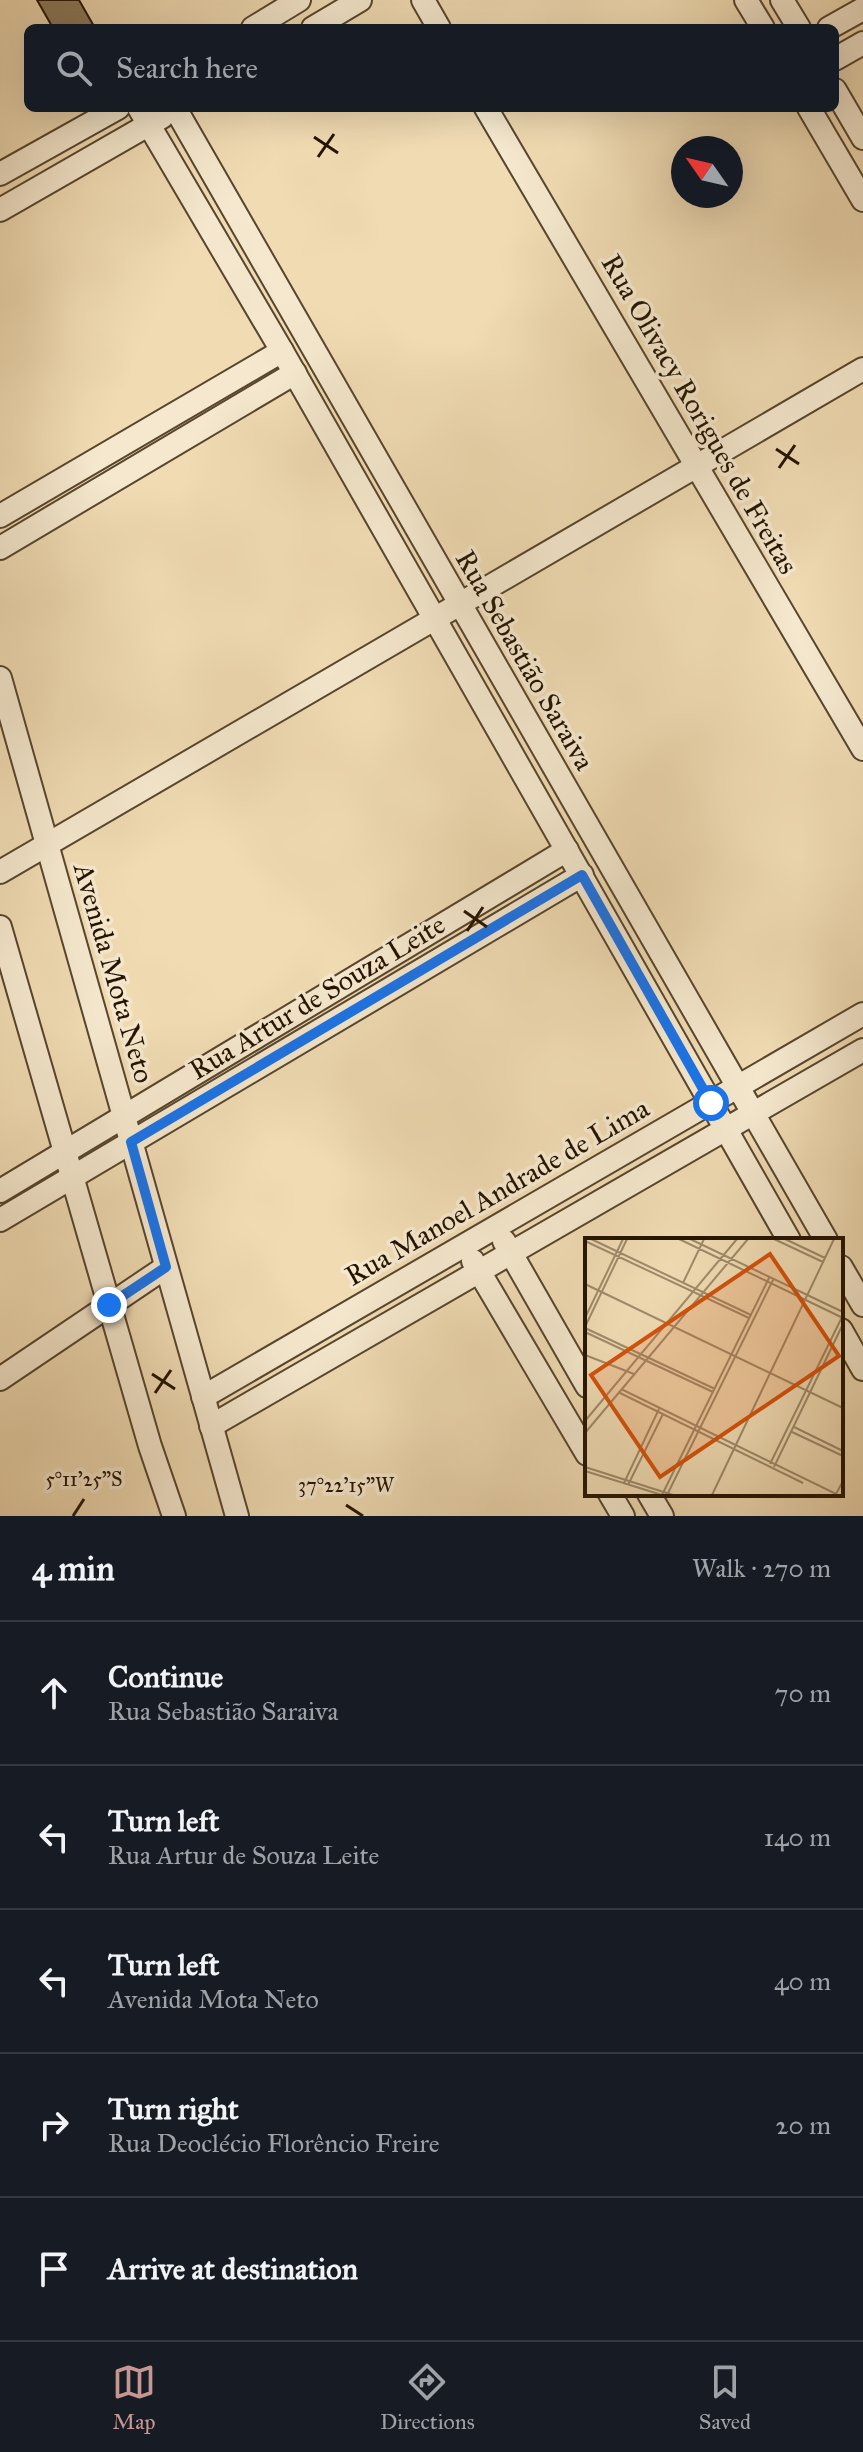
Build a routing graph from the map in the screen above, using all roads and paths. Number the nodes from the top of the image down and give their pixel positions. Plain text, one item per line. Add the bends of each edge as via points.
1 (299, 0) edge
2 (360, 0) edge
3 (423, 0) edge
4 (746, 0) edge
5 (782, 0) edge
6 (863, 9) edge
7 (260, 24) edge
8 (320, 24) edge
9 (437, 24) edge
10 (761, 24) edge
11 (797, 24) edge
12 (836, 24) edge
13 (863, 43) edge
14 (839, 57) edge
15 (839, 97) edge
16 (111, 112) edge
17 (178, 112) edge
18 (488, 112) edge
19 (811, 112) edge
20 (144, 116) edge
21 (863, 138) edge
22 (0, 174) edge
23 (863, 200) edge
24 (0, 210) edge
25 (282, 351) junction
26 (863, 369) edge
27 (295, 373) junction
28 (695, 467) junction
29 (0, 516) edge
30 (0, 548) edge
31 (459, 605) junction
32 (435, 619) junction
33 (0, 678) edge
34 (863, 749) edge
35 (565, 791) junction
36 (541, 805) junction
37 (47, 845) junction
38 (567, 850) junction
39 (0, 872) edge
40 (582, 875) junction
41 (0, 927) edge
42 (863, 1014) edge
43 (234, 1050) junction
44 (863, 1050) edge
45 (248, 1073) junction
46 (738, 1087) junction
47 (711, 1103) junction
48 (753, 1113) junction
49 (124, 1117) junction
50 (726, 1129) junction
51 (131, 1142) junction
52 (65, 1152) junction
53 (72, 1177) junction
54 (0, 1191) edge
55 (0, 1220) edge
56 (496, 1227) junction
57 (788, 1238) edge
58 (825, 1238) edge
59 (464, 1246) junction
60 (511, 1253) junction
61 (166, 1267) junction
62 (843, 1270) edge
63 (479, 1271) junction
64 (109, 1305) junction
65 (863, 1305) edge
66 (843, 1334) edge
67 (863, 1369) edge
68 (0, 1379) edge
69 (585, 1382) edge
70 (203, 1397) junction
71 (211, 1426) junction
72 (585, 1451) edge
73 (650, 1496) edge
74 (235, 1515) edge
75 (174, 1516) edge
76 (662, 1516) edge

1 - 7 street
2 - 8 street
3 - 9 street
4 - 10 street
5 - 11 street
6 - 12 street
13 - 14 street
15 - 21 street
16 - 22 street
17 - 31 street, Rua Sebastião Saraiva
18 - 28 street, Rua Olivacy Rorigues de Freitas
19 - 23 street
20 - 24 street
20 - 25 street, Rua Sebastião Saraiva
25 - 27 street, Rua Sebastião Saraiva
25 - 29 street
26 - 28 street
27 - 30 street
27 - 32 street, Rua Sebastião Saraiva
28 - 31 street
28 - 34 street, Rua Olivacy Rorigues de Freitas
31 - 32 street
31 - 35 street, Rua Sebastião Saraiva
32 - 36 street, Rua Sebastião Saraiva
32 - 37 street
33 - 37 street, Avenida Mota Neto
35 - 36 street
35 - 46 street, Rua Sebastião Saraiva
36 - 38 street, Rua Sebastião Saraiva
37 - 39 street
37 - 49 street, Avenida Mota Neto
38 - 40 street, Rua Sebastião Saraiva
38 - 43 street, Rua Artur de Souza Leite
40 - 45 street, Rua Artur de Souza Leite
40 - 47 street, Rua Sebastião Saraiva
41 - 52 street
42 - 46 street, Rua Manoel Andrade de Lima
43 - 45 street
43 - 49 street, Rua Artur de Souza Leite
44 - 48 street
45 - 51 street, Rua Artur de Souza Leite
46 - 47 street, Rua Manoel Andrade de Lima
46 - 48 street, Rua Sebastião Saraiva
47 - 50 street, Rua Sebastião Saraiva
47 - 56 street, Rua Manoel Andrade de Lima
48 - 50 street
48 - 58 street, Rua Sebastião Saraiva
49 - 51 street, Avenida Mota Neto
49 - 52 street, Rua Artur de Souza Leite
50 - 57 street, Rua Sebastião Saraiva
50 - 60 street
51 - 53 street, Rua Artur de Souza Leite
51 - 61 street, Avenida Mota Neto
52 - 53 street
52 - 54 street, Rua Artur de Souza Leite
53 - 55 street, Rua Artur de Souza Leite
53 - 64 street
56 - 59 street, Rua Manoel Andrade de Lima
56 - 60 street
59 - 63 street
59 - 70 street, Rua Manoel Andrade de Lima
60 - 63 street
60 - 69 street
61 - 64 street
61 - 70 street, Avenida Mota Neto
62 - 65 street
63 - 71 street
63 - 72 street
64 - 68 street
64 - 75 street
66 - 67 street
70 - 71 street, Avenida Mota Neto
71 - 74 street, Avenida Mota Neto
73 - 76 street

